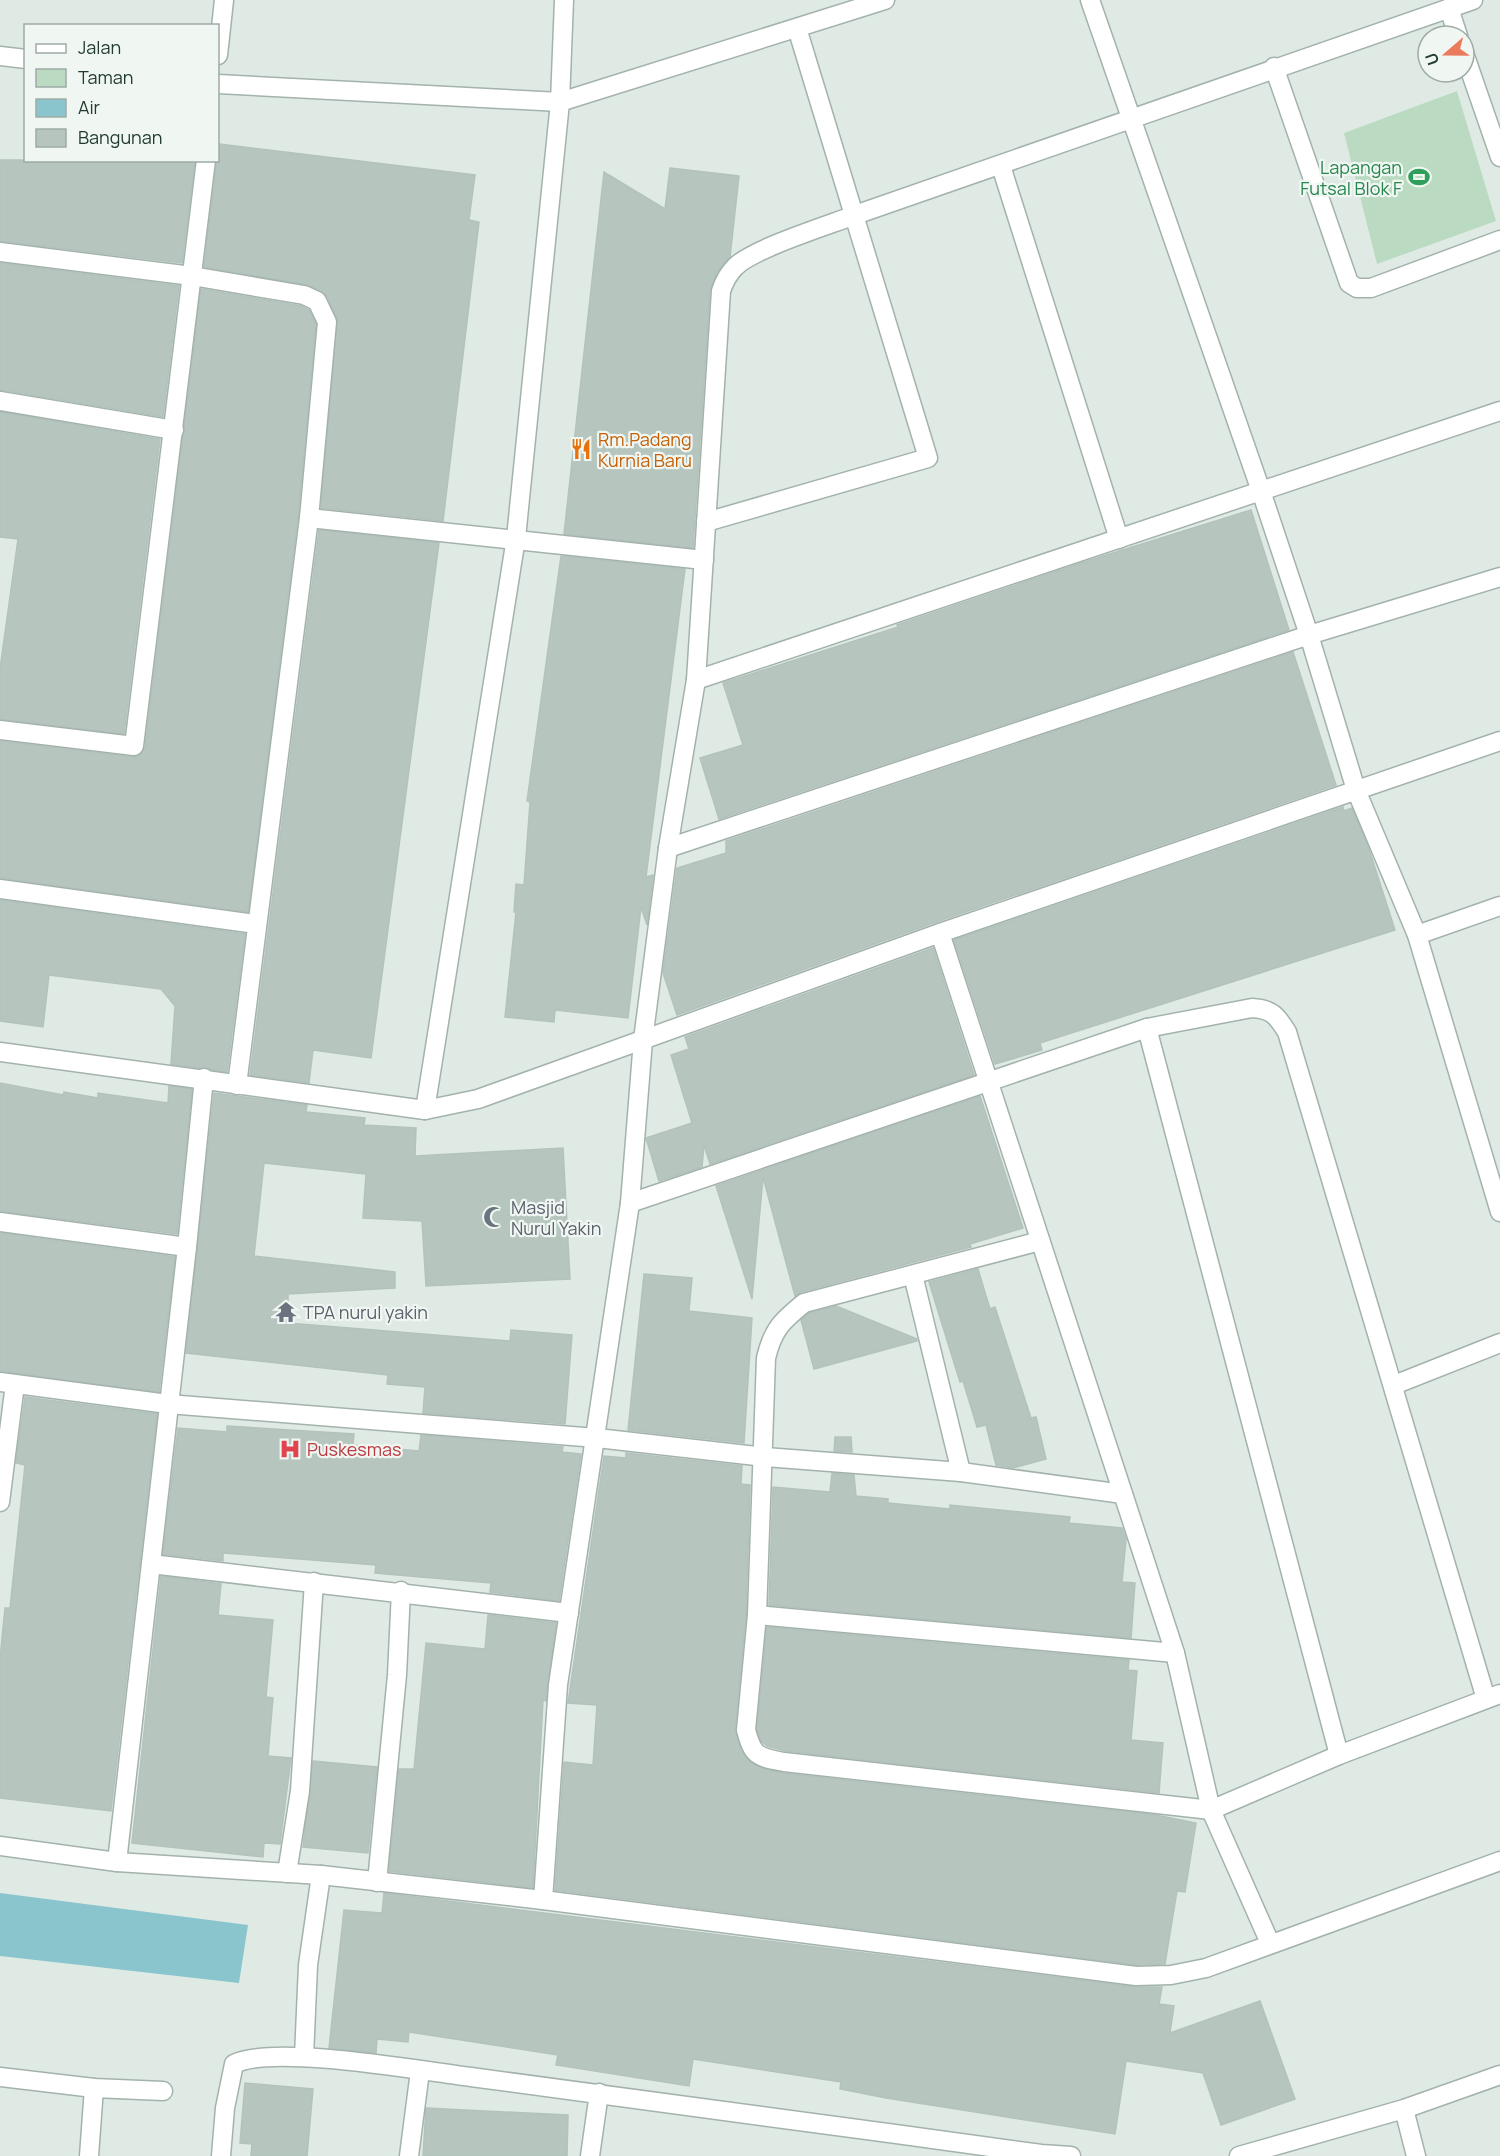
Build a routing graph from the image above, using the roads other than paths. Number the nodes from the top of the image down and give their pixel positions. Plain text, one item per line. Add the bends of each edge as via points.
1 (224, 0) edge
2 (564, 0) edge
3 (885, 0) edge
4 (1089, 0) edge
5 (1473, 0) edge
6 (1449, 8) junction
7 (1454, 24) edge
8 (797, 28) junction
9 (219, 46) edge
10 (0, 56) edge
11 (24, 59) edge
12 (1274, 67) junction
13 (219, 84) edge
14 (1475, 84) edge
15 (560, 102) junction
16 (1131, 118) junction
17 (1500, 158) edge
18 (206, 162) edge
19 (1001, 166) junction
20 (855, 215) junction
21 (1500, 240) edge
22 (0, 252) edge
23 (192, 276) junction
24 (0, 401) edge
25 (1500, 411) edge
26 (174, 430) junction
27 (1261, 491) junction
28 (309, 518) junction
29 (706, 522) junction
30 (516, 538) junction
31 (1119, 539) junction
32 (704, 560) junction
33 (1500, 577) edge
34 (1309, 635) junction
35 (696, 680) junction
36 (0, 730) edge
37 (1500, 741) edge
38 (1356, 790) junction
39 (668, 848) junction
40 (0, 889) edge
41 (1500, 906) edge
42 (256, 924) junction
43 (940, 933) junction
44 (1416, 935) junction
45 (1147, 1028) junction
46 (643, 1040) junction
47 (0, 1052) edge
48 (204, 1078) junction
49 (989, 1083) junction
50 (237, 1085) junction
51 (425, 1110) junction
52 (630, 1203) junction
53 (1500, 1212) edge
54 (0, 1222) edge
55 (1040, 1241) junction
56 (187, 1247) junction
57 (913, 1275) junction
58 (1500, 1343) edge
59 (8, 1383) edge
60 (1394, 1385) junction
61 (168, 1404) junction
62 (597, 1438) junction
63 (765, 1456) junction
64 (961, 1472) junction
65 (1123, 1494) junction
66 (0, 1502) edge
67 (151, 1564) junction
68 (314, 1582) junction
69 (401, 1592) junction
70 (569, 1613) junction
71 (757, 1615) junction
72 (1175, 1653) junction
73 (1493, 1696) edge
74 (1339, 1755) junction
75 (1211, 1810) junction
76 (0, 1846) edge
77 (1500, 1861) edge
78 (117, 1862) junction
79 (287, 1873) junction
80 (321, 1875) junction
81 (377, 1882) junction
82 (543, 1900) junction
83 (1270, 1943) junction
84 (304, 2057) junction
85 (420, 2071) junction
86 (1500, 2075) edge
87 (0, 2077) edge
88 (94, 2088) junction
89 (163, 2091) dead end
90 (599, 2093) junction
91 (1404, 2109) junction
92 (1041, 2155) edge
93 (89, 2156) edge
94 (221, 2156) edge
95 (409, 2156) edge
96 (590, 2156) edge
97 (1071, 2156) edge
98 (1239, 2156) edge
99 (1416, 2156) edge

1 - 9 street
2 - 15 street
3 - 8 street
4 - 16 street
5 - 6 street
6 - 7 street
6 - 12 street
8 - 15 street
8 - 20 street
10 - 11 street
12 - 16 street
12 - 21 street via 1349,283 1356,288 1371,288
13 - 15 street
14 - 17 street
15 - 30 street
16 - 19 street
16 - 27 street
18 - 23 street
19 - 20 street
19 - 31 street
20 - 29 street via 754,254 736,266 726,279 721,291
20 - 29 street via 928,458
22 - 23 street
23 - 26 street
23 - 28 street via 304,295 322,309 327,322
24 - 26 street
25 - 27 street
26 - 36 street via 134,746
27 - 31 street
27 - 34 street
28 - 30 street
28 - 42 street
29 - 32 street
30 - 32 street
30 - 51 street
31 - 35 street
32 - 35 street
33 - 34 street
34 - 38 street
34 - 39 street
35 - 39 street
37 - 38 street
38 - 43 street
38 - 44 street
39 - 46 street
40 - 42 street
41 - 44 street
42 - 50 street
43 - 46 street
43 - 49 street
44 - 53 street
45 - 49 street
45 - 60 street via 1252,1008 1267,1009 1278,1016 1287,1032
45 - 74 street
46 - 51 street via 478,1099
46 - 52 street
47 - 48 street
48 - 50 street
48 - 56 street
49 - 52 street
49 - 55 street
50 - 51 street
52 - 62 street
54 - 56 street
55 - 57 street
55 - 65 street
56 - 61 street
57 - 63 street via 804,1303 784,1319 772,1336 766,1358
57 - 64 street
58 - 60 street
59 - 61 street
59 - 66 street
60 - 73 street
61 - 62 street
61 - 67 street
62 - 63 street
62 - 70 street
63 - 64 street
63 - 71 street
64 - 65 street
65 - 72 street
67 - 68 street
67 - 78 street
68 - 69 street
68 - 79 street via 300,1791
69 - 70 street
69 - 81 street
70 - 82 street via 558,1685
71 - 72 street
71 - 75 street via 746,1730 750,1749 761,1758
72 - 75 street
73 - 74 street
74 - 75 street
75 - 83 street
76 - 78 street
77 - 83 street
78 - 79 street
79 - 80 street
80 - 81 street
80 - 84 street via 308,1965
81 - 82 street
82 - 83 street via 1136,1976 1172,1975 1206,1968
84 - 85 street
84 - 94 street via 254,2057 234,2064
85 - 90 street
85 - 95 street
86 - 91 street
87 - 88 street
88 - 89 street
88 - 93 street
90 - 92 street
90 - 96 street
91 - 98 street
91 - 99 street
92 - 97 street

